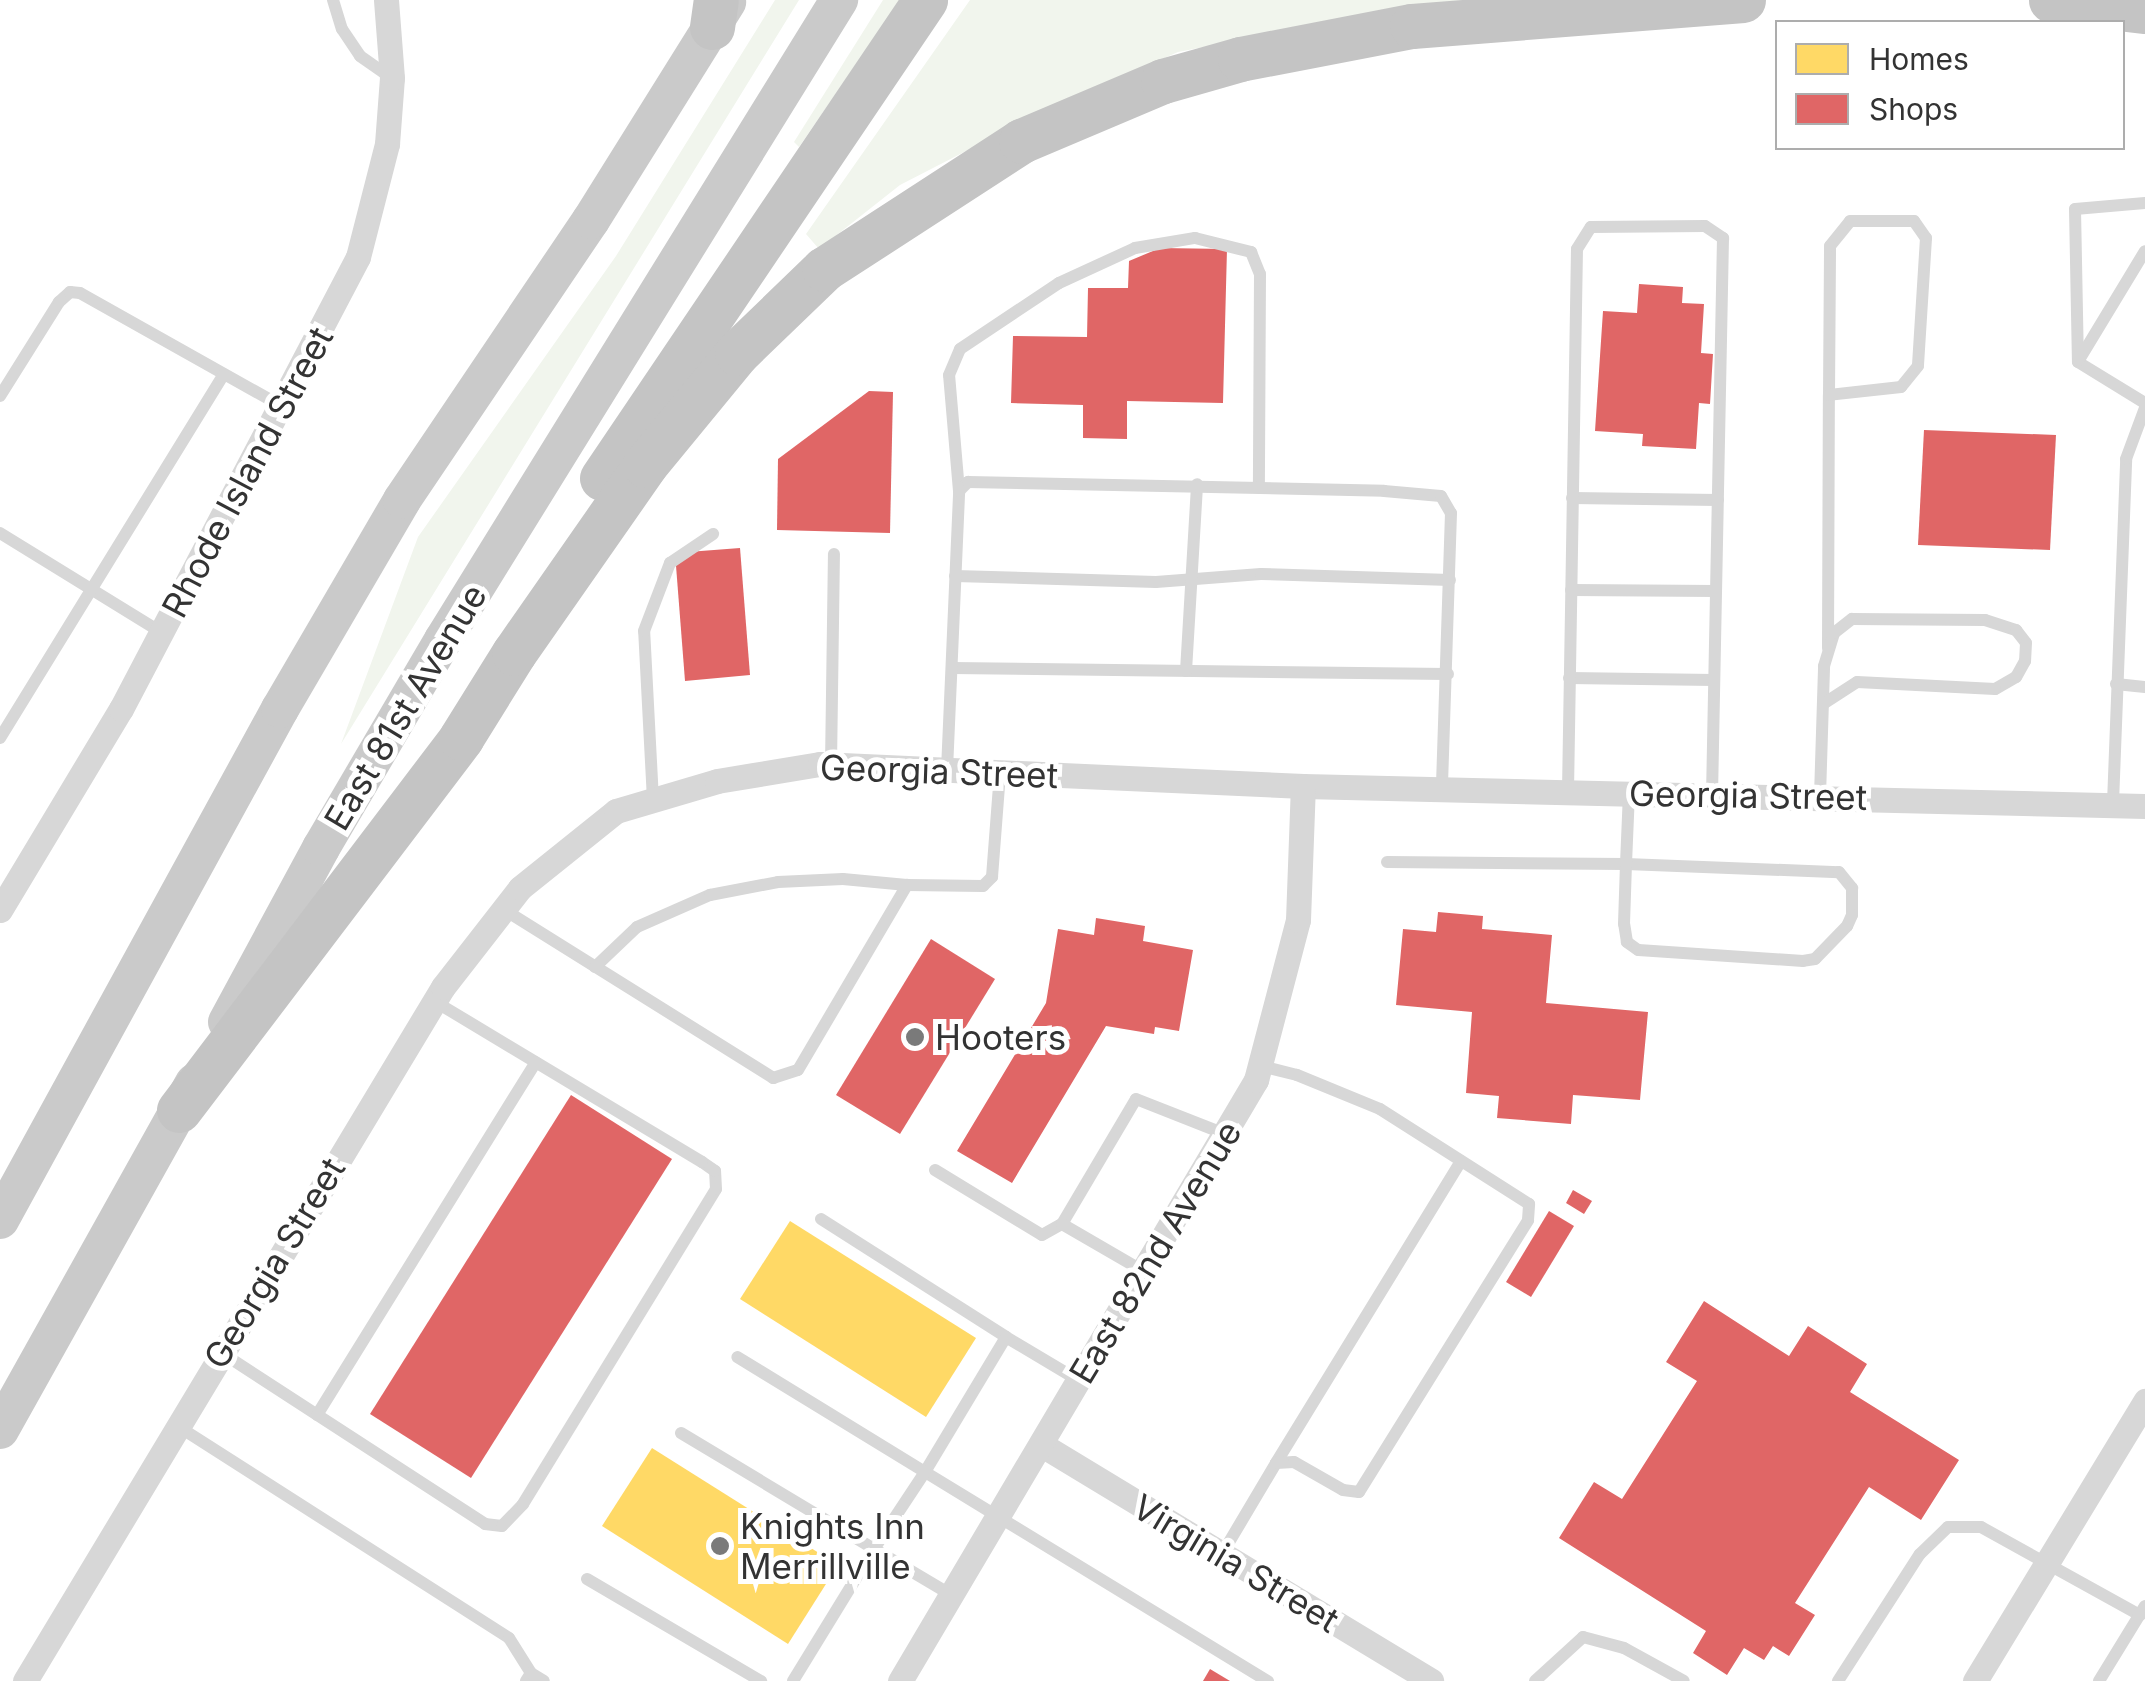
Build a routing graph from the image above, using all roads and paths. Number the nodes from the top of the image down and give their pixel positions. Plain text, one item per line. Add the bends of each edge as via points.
1 (333, 0) edge
2 (386, 0) edge
3 (839, 0) edge
4 (925, 0) edge
5 (1743, 0) edge
6 (2051, 0) edge
7 (719, 9) edge
8 (2145, 11) edge
9 (392, 78) junction
10 (2145, 204) edge
11 (2145, 251) edge
12 (2078, 362) junction
13 (224, 374) junction
14 (1829, 394) junction
15 (0, 396) edge
16 (2145, 405) edge
17 (282, 407) junction
18 (1198, 484) junction
19 (1259, 487) junction
20 (959, 491) junction
21 (1572, 498) junction
22 (1718, 500) junction
23 (0, 533) edge
24 (713, 534) dead end
25 (834, 554) dead end
26 (956, 576) junction
27 (1194, 579) junction
28 (1450, 580) junction
29 (92, 590) junction
30 (1571, 590) junction
31 (1716, 591) junction
32 (161, 632) junction
33 (1828, 648) junction
34 (514, 653) junction
35 (952, 668) junction
36 (1186, 671) junction
37 (1448, 674) junction
38 (1570, 678) junction
39 (1714, 680) junction
40 (2116, 684) junction
41 (2145, 687) edge
42 (1823, 704) junction
43 (0, 738) edge
44 (831, 764) junction
45 (948, 770) junction
46 (1000, 772) junction
47 (1303, 786) junction
48 (1442, 789) junction
49 (1568, 792) junction
50 (1629, 793) junction
51 (1712, 794) junction
52 (1820, 796) junction
53 (653, 800) junction
54 (2113, 803) junction
55 (2145, 806) edge
56 (1388, 862) dead end
57 (1626, 864) junction
58 (907, 885) junction
59 (0, 910) edge
60 (504, 910) junction
61 (595, 967) junction
62 (434, 1001) junction
63 (536, 1062) junction
64 (1260, 1066) junction
65 (180, 1110) junction
66 (1225, 1134) junction
67 (1461, 1161) junction
68 (935, 1170) dead end
69 (0, 1220) edge
70 (821, 1220) dead end
71 (1062, 1224) junction
72 (1143, 1271) junction
73 (1006, 1337) junction
74 (220, 1351) junction
75 (737, 1357) dead end
76 (1078, 1380) junction
77 (2145, 1401) edge
78 (317, 1415) junction
79 (176, 1425) junction
80 (0, 1430) edge
81 (681, 1433) dead end
82 (1042, 1445) junction
83 (1276, 1463) junction
84 (924, 1472) junction
85 (998, 1518) junction
86 (874, 1549) junction
87 (1222, 1554) junction
88 (2048, 1561) junction
89 (587, 1579) dead end
90 (953, 1596) junction
91 (2142, 1610) edge
92 (529, 1677) edge
93 (25, 1681) edge
94 (544, 1681) edge
95 (761, 1681) edge
96 (793, 1681) edge
97 (900, 1681) edge
98 (1268, 1681) edge
99 (1431, 1681) edge
100 (1535, 1681) edge
101 (1684, 1681) edge
102 (1838, 1681) edge
103 (1975, 1681) edge
104 (2098, 1681) edge

1 - 9 lane via 360,56
2 - 9 street, Rhode Island Street
3 - 65 main road, East 81st Avenue via 400,714
4 - 34 highway via 604,474 553,556
5 - 34 highway via 1412,26 1240,59 1162,81 1021,141 824,269 737,352 645,465
6 - 8 highway
7 - 69 main road via 591,220 402,500
9 - 17 street, Rhode Island Street via 381,179 358,257
10 - 12 lane via 2075,209
11 - 12 lane
12 - 16 lane
13 - 15 lane via 70,292
13 - 17 lane
13 - 29 lane
14 - 14 lane via 1830,246 1850,221 1914,221 1926,238 1918,366 1902,388
14 - 33 lane
16 - 40 lane via 2126,459
17 - 32 street, Rhode Island Street
18 - 19 lane
18 - 20 lane via 1001,479 968,482
18 - 27 lane
19 - 20 lane via 1260,274 1252,252 1195,238 1135,248 1059,283 960,349 949,376
19 - 28 lane via 1440,496 1451,513
20 - 26 lane
21 - 22 lane
21 - 22 lane via 1581,237 1591,227 1705,226 1724,238
21 - 30 lane
22 - 31 lane
23 - 29 lane
24 - 53 lane via 670,563 644,631
25 - 44 lane
26 - 27 lane
26 - 35 lane
27 - 28 lane via 1261,574
27 - 36 lane
28 - 37 lane
29 - 32 lane
29 - 43 lane
30 - 31 lane
30 - 38 lane
31 - 39 lane
32 - 59 street, Rhode Island Street
33 - 42 lane
33 - 42 lane via 1852,619 1985,620 2016,630 2026,643 2016,676 1995,689 1856,682
34 - 65 highway via 454,746
35 - 36 lane
35 - 45 lane
36 - 37 lane
37 - 48 lane
38 - 39 lane
38 - 49 lane
39 - 51 lane
40 - 41 lane
40 - 54 lane
42 - 52 lane
44 - 45 street, Georgia Street
44 - 53 street, Georgia Street via 716,781
45 - 46 street, Georgia Street
46 - 47 street, Georgia Street
46 - 58 lane via 992,877 982,886
47 - 48 street, Georgia Street
47 - 64 street, East 82nd Avenue via 1298,920
48 - 49 street, Georgia Street
49 - 50 street, Georgia Street
50 - 51 street, Georgia Street
50 - 57 lane
51 - 52 street, Georgia Street
52 - 54 street, Georgia Street
53 - 60 street, Georgia Street via 616,811 520,888
54 - 55 street, Georgia Street
56 - 57 lane
57 - 57 lane via 1627,942 1656,954 1803,962 1815,958 1852,915 1852,888 1839,872
58 - 61 lane via 778,882 710,895 638,927
58 - 61 lane via 798,1070 773,1078
60 - 61 lane
60 - 62 street, Georgia Street
62 - 63 lane
62 - 74 street, Georgia Street
63 - 78 lane
63 - 78 lane via 715,1171 716,1189 522,1504 502,1526 485,1524
64 - 66 street, East 82nd Avenue
64 - 67 lane via 1380,1109
65 - 80 main road, East 81st Avenue
66 - 71 lane via 1136,1100
66 - 72 street, East 82nd Avenue
67 - 83 lane
67 - 83 lane via 1529,1204 1528,1220 1359,1492 1294,1462
68 - 71 lane via 1042,1236
70 - 73 lane
71 - 72 lane
72 - 76 street, East 82nd Avenue
73 - 76 lane
73 - 84 lane
74 - 78 lane
74 - 79 street, Georgia Street
75 - 84 lane
76 - 82 street, East 82nd Avenue
77 - 88 street
79 - 92 lane via 509,1638
79 - 93 street, Georgia Street
81 - 86 lane
82 - 85 street, East 82nd Avenue
82 - 87 street, Virginia Street
83 - 87 lane
84 - 85 lane
84 - 86 lane
85 - 90 street, East 82nd Avenue
85 - 98 lane
86 - 90 lane
86 - 96 lane
87 - 99 street, Virginia Street
88 - 91 lane
88 - 102 lane via 1980,1526 1948,1526 1920,1554
88 - 103 street
89 - 95 lane
90 - 97 street, East 82nd Avenue
91 - 104 lane
92 - 94 lane
100 - 101 lane via 1583,1637 1624,1648

